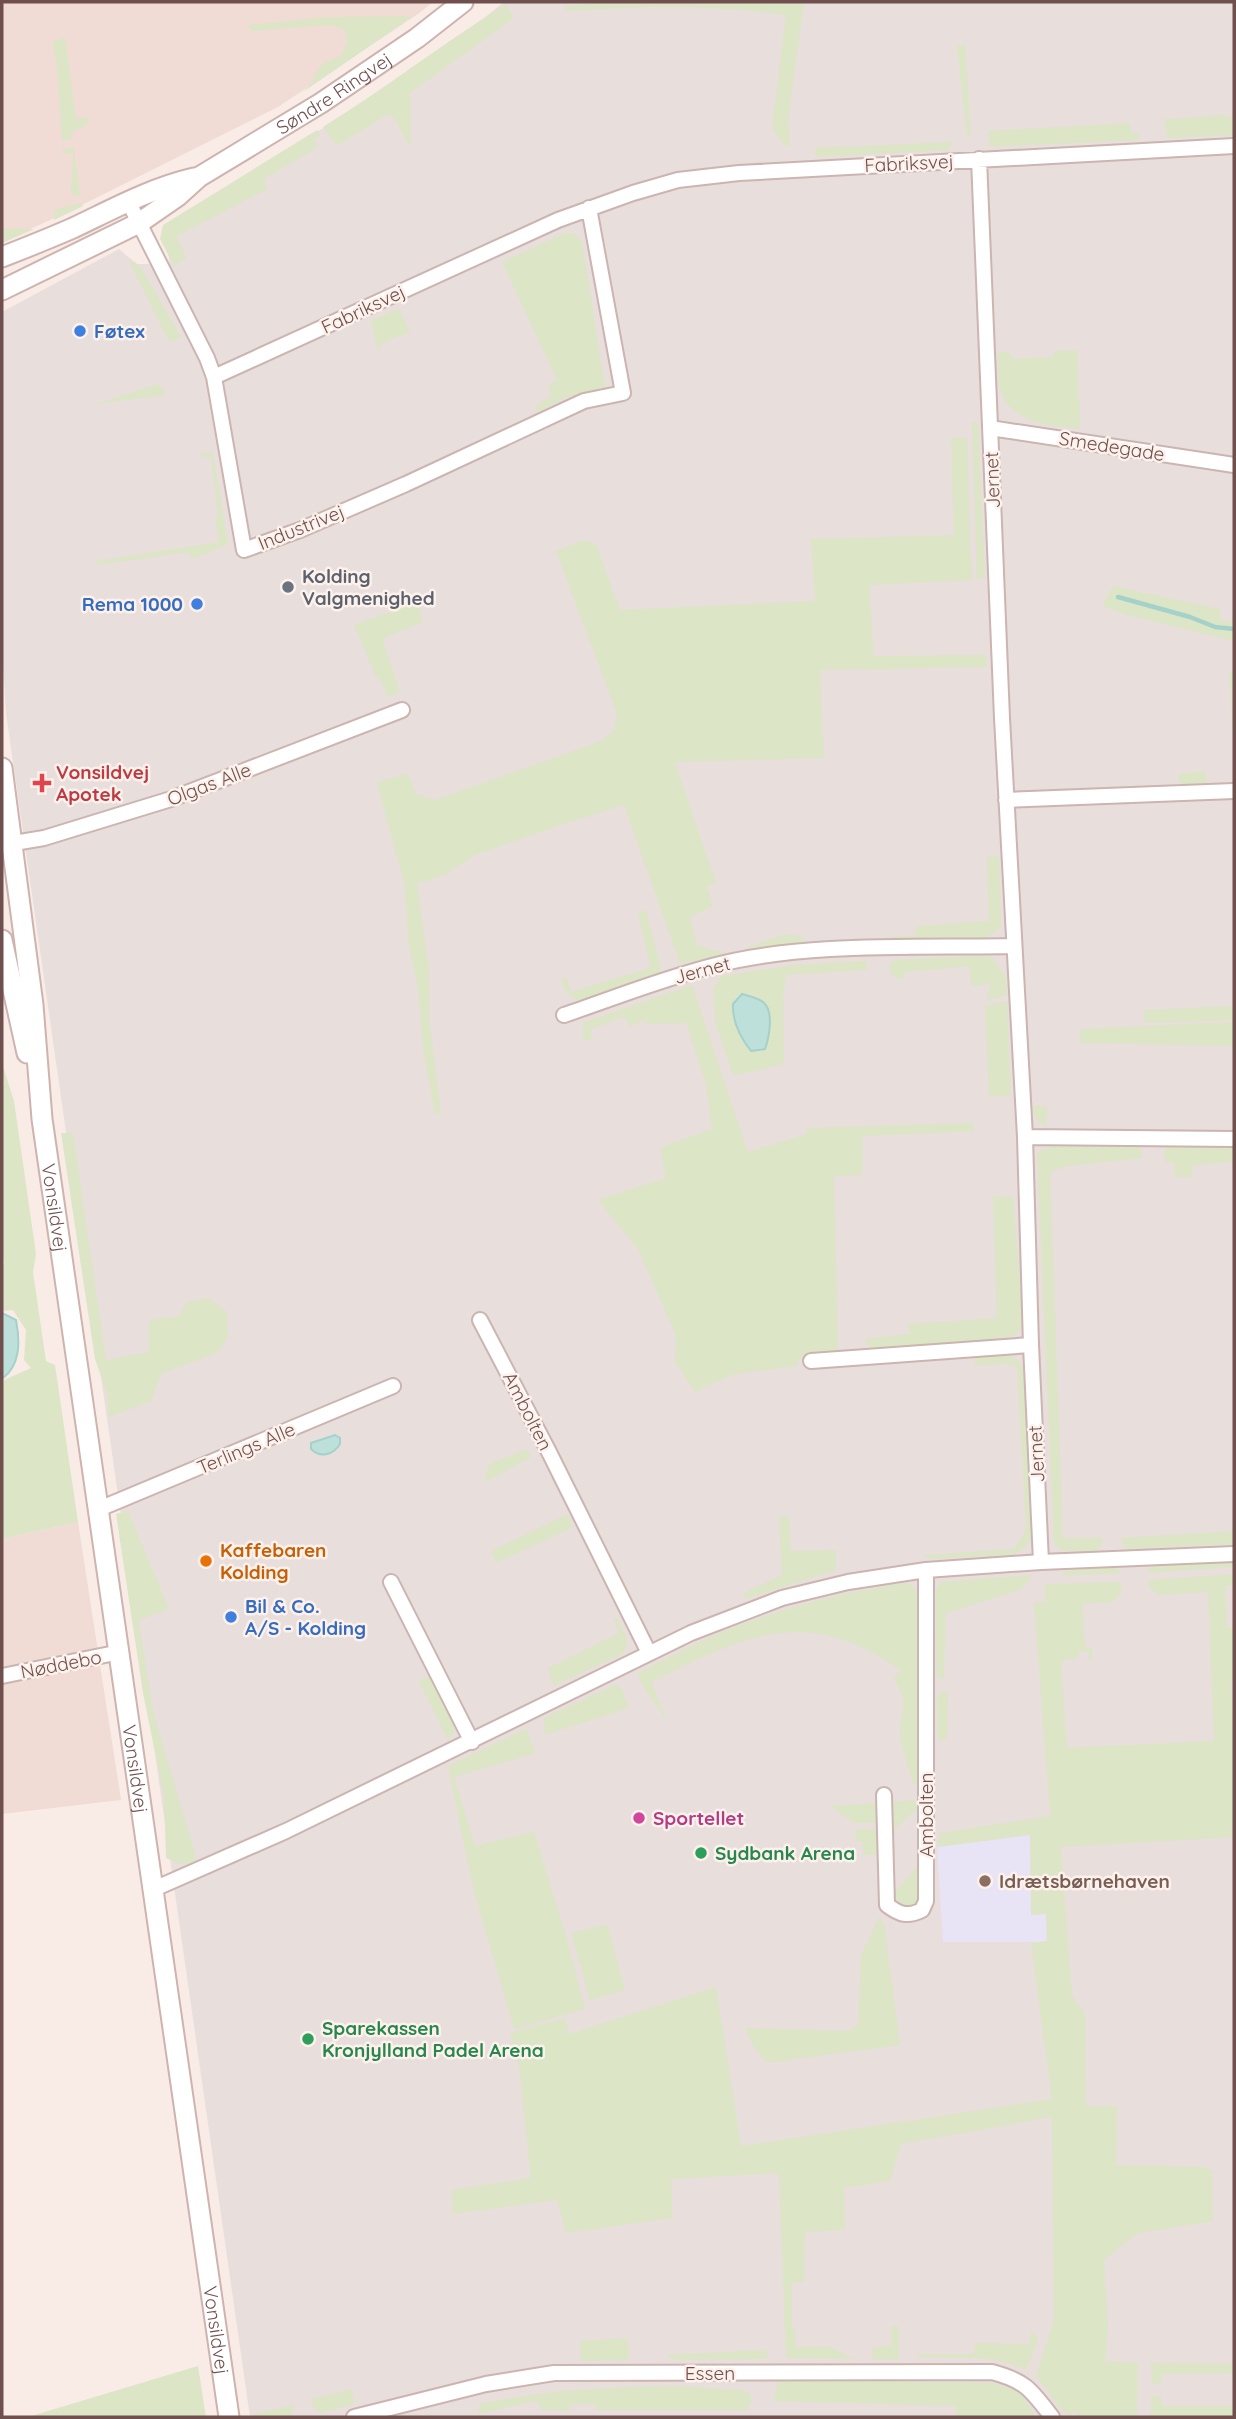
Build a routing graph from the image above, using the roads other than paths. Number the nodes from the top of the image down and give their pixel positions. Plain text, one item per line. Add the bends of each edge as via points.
1 (463, 2) edge
2 (1234, 146) edge
3 (979, 159) junction
4 (199, 177) junction
5 (128, 201) junction
6 (589, 208) junction
7 (139, 223) junction
8 (72, 228) junction
9 (2, 257) edge
10 (2, 276) edge
11 (2, 290) edge
12 (214, 377) junction
13 (990, 428) junction
14 (1234, 465) edge
15 (402, 710) dead end
16 (2, 768) edge
17 (1234, 791) edge
18 (1006, 800) junction
19 (5, 841) edge
20 (2, 865) edge
21 (2, 940) edge
22 (1014, 946) junction
23 (33, 1005) junction
24 (564, 1015) dead end
25 (41, 1119) junction
26 (1025, 1137) junction
27 (1234, 1139) edge
28 (480, 1320) dead end
29 (1031, 1345) junction
30 (811, 1361) dead end
31 (393, 1387) dead end
32 (99, 1509) junction
33 (1234, 1554) edge
34 (1041, 1562) junction
35 (926, 1570) junction
36 (391, 1581) dead end
37 (120, 1652) junction
38 (649, 1653) junction
39 (2, 1676) edge
40 (472, 1742) junction
41 (884, 1795) dead end
42 (154, 1889) junction
43 (229, 2417) edge
44 (354, 2417) edge
45 (1052, 2417) edge

1 - 4 main road, Søndre Ringvej via 321,103
2 - 3 street, Fabriksvej
3 - 6 street, Fabriksvej via 715,176 669,183
3 - 13 street, Jernet
4 - 5 main road, Søndre Ringvej
4 - 7 main road, Søndre Ringvej
5 - 7 street, Industrivej
5 - 8 main road, Søndre Ringvej
6 - 12 street, Fabriksvej
6 - 12 street, Industrivej via 623,393 584,401 406,484 244,550
7 - 11 main road, Søndre Ringvej
7 - 12 street, Industrivej
8 - 9 main road, Søndre Ringvej
8 - 10 main road via 52,253
13 - 14 street, Smedegade
13 - 18 street, Jernet
15 - 19 street, Olgas Alle via 171,799 44,838
16 - 19 main road, Vonsildvej
17 - 18 street
18 - 22 street, Jernet
19 - 23 main road, Vonsildvej
20 - 23 main road via 21,970
21 - 25 main road, Vonsildvej
22 - 24 street, Jernet via 830,950 717,964
22 - 26 street, Jernet
23 - 25 main road, Vonsildvej
25 - 32 main road, Vonsildvej
26 - 27 street
26 - 29 street, Jernet
28 - 38 street, Ambolten
29 - 30 street
29 - 34 street, Jernet
31 - 32 street, Terlings Alle
32 - 37 main road, Vonsildvej
33 - 34 street
34 - 35 street
35 - 38 street via 848,1581 782,1598
35 - 41 street, Ambolten via 926,1901 922,1910 911,1915 898,1914 887,1905
36 - 40 street
37 - 39 street, Nøddebo
37 - 42 main road, Vonsildvej
38 - 40 street
40 - 42 street
42 - 43 main road, Vonsildvej
44 - 45 street, Essen via 554,2373 992,2372 1015,2378

